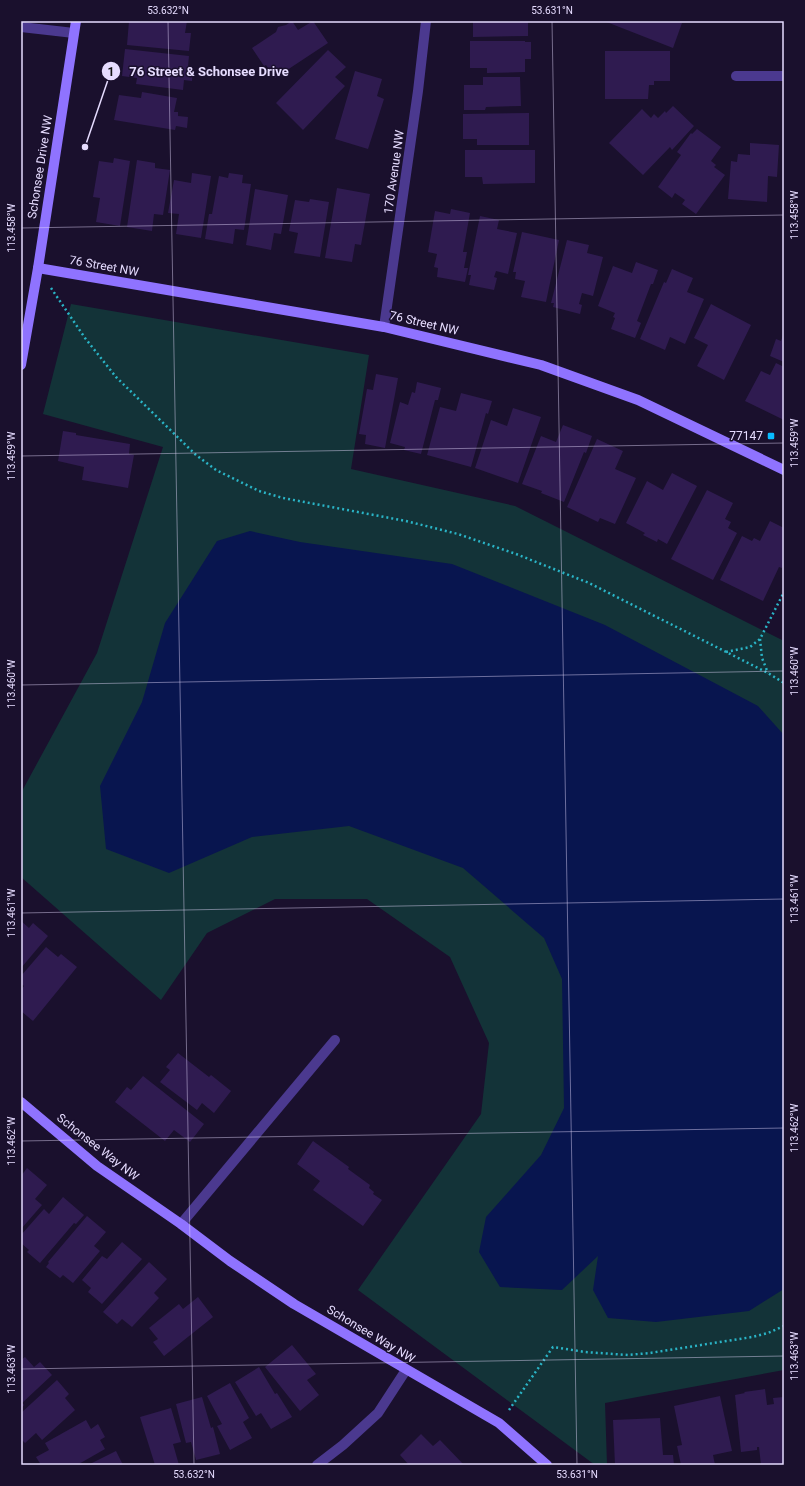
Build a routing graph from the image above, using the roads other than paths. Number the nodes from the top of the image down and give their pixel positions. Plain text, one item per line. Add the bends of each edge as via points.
1 (76, 21) edge
2 (426, 21) edge
3 (21, 27) edge
4 (74, 33) junction
5 (736, 76) dead end
6 (784, 76) edge
7 (38, 268) junction
8 (384, 326) junction
9 (21, 365) edge
10 (784, 470) edge
11 (335, 1040) dead end
12 (21, 1102) edge
13 (181, 1224) junction
14 (406, 1370) junction
15 (317, 1465) edge
16 (547, 1465) edge

1 - 4 street, Schonsee Drive NW
2 - 8 street, 170 Avenue NW
3 - 4 street
4 - 7 street, Schonsee Drive NW
5 - 6 street
7 - 8 street, 76 Street NW
7 - 9 street, Schonsee Drive NW
8 - 10 street, 76 Street NW via 541,365 638,400
11 - 13 street
12 - 13 street, Schonsee Way NW via 97,1166
13 - 14 street, Schonsee Way NW via 230,1261 288,1299
14 - 15 street via 378,1413
14 - 16 street, Schonsee Way NW via 499,1423

